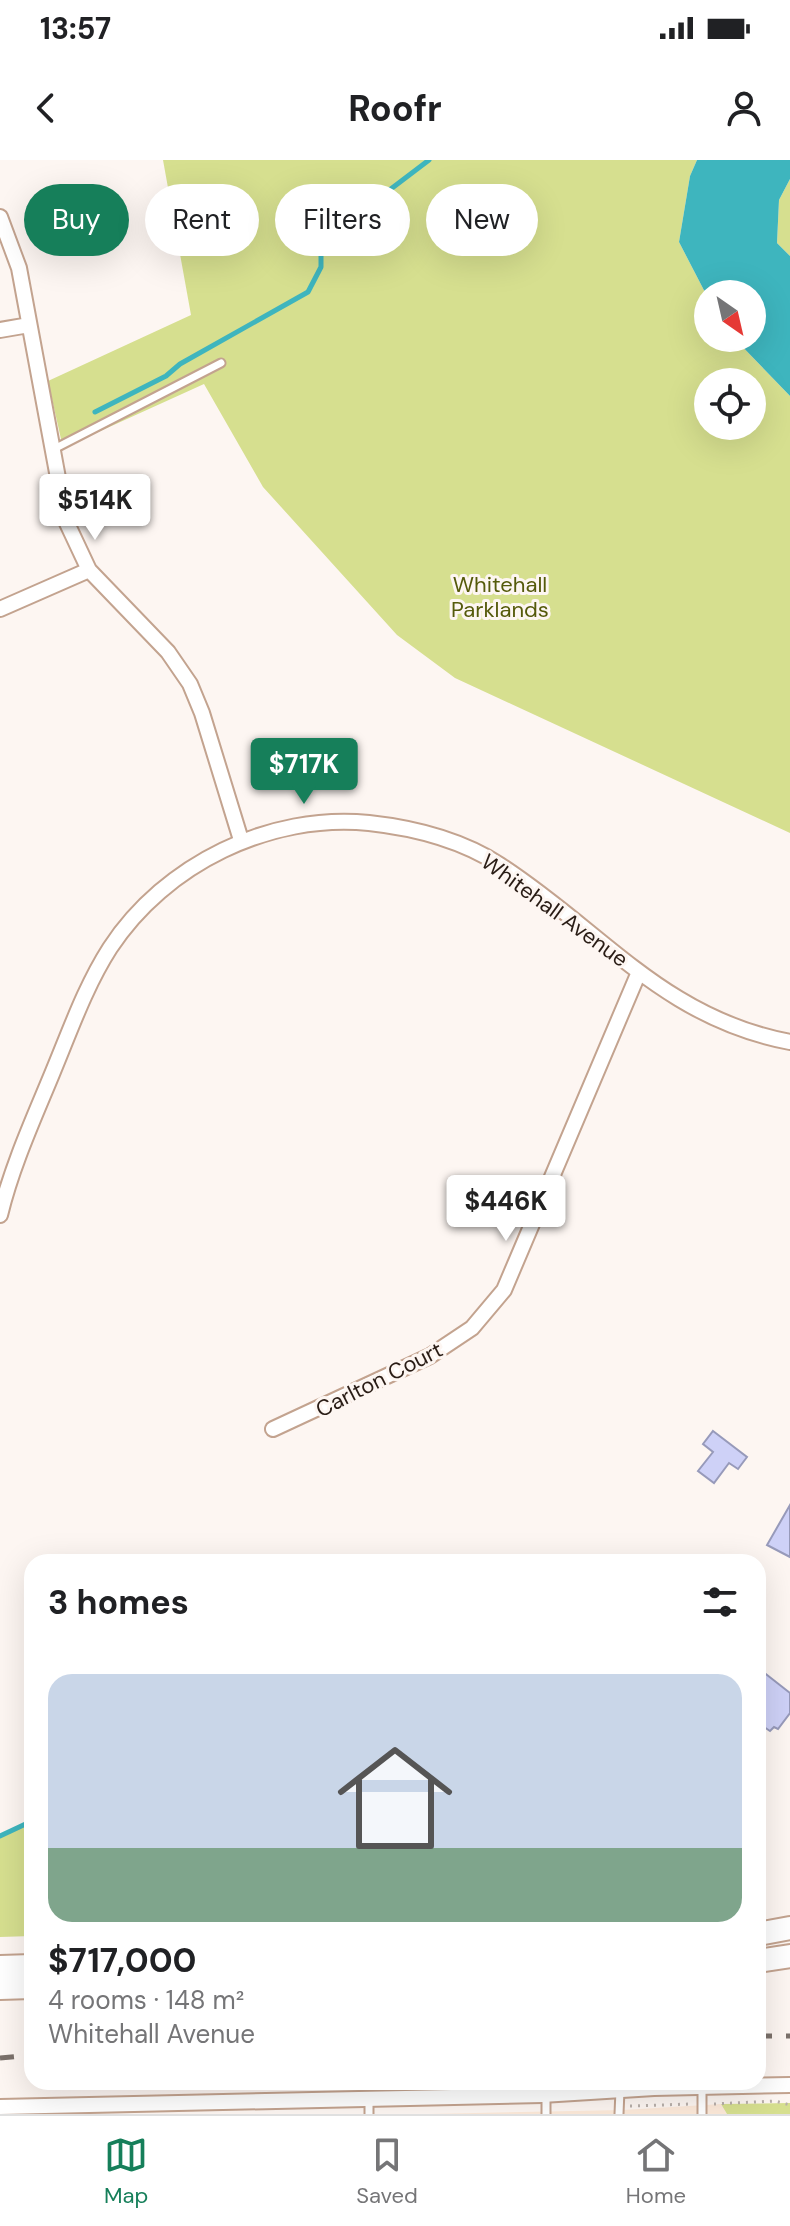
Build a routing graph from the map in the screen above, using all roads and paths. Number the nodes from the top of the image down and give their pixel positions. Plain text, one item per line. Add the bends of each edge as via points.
1 (0, 217) edge
2 (29, 325) junction
3 (0, 330) edge
4 (221, 363) dead end
5 (52, 450) junction
6 (89, 570) junction
7 (0, 609) edge
8 (241, 840) junction
9 (639, 972) junction
10 (790, 1042) edge
11 (0, 1215) edge
12 (273, 1429) dead end
13 (766, 1922) edge
14 (790, 1928) edge
15 (790, 1956) edge
16 (766, 1960) edge
17 (24, 1966) edge
18 (0, 1967) edge
19 (24, 1987) edge
20 (0, 1988) edge
21 (790, 2085) edge
22 (766, 2086) edge
23 (620, 2090) joint
24 (702, 2090) edge
25 (546, 2094) junction
26 (369, 2098) junction
27 (6, 2109) edge
28 (369, 2114) edge
29 (546, 2114) edge
30 (619, 2114) edge
31 (702, 2114) edge

1 - 2 street via 19,268
2 - 3 street
2 - 5 street
4 - 5 lane
5 - 6 street via 66,521
6 - 7 street
6 - 8 street via 168,652 190,684
8 - 9 street, Whitehall Avenue via 340,820 406,827 459,843 499,864
8 - 11 street, Whitehall Avenue via 197,865 143,907 111,946 88,985 16,1160
9 - 10 street, Whitehall Avenue via 720,1023
9 - 12 street, Carlton Court via 504,1290 472,1328 430,1356
13 - 14 main road
15 - 16 main road
17 - 18 main road
19 - 20 main road
21 - 22 street
23 - 25 street
23 - 30 lane
24 - 31 lane
25 - 26 street
25 - 29 lane
26 - 27 street
26 - 28 lane

